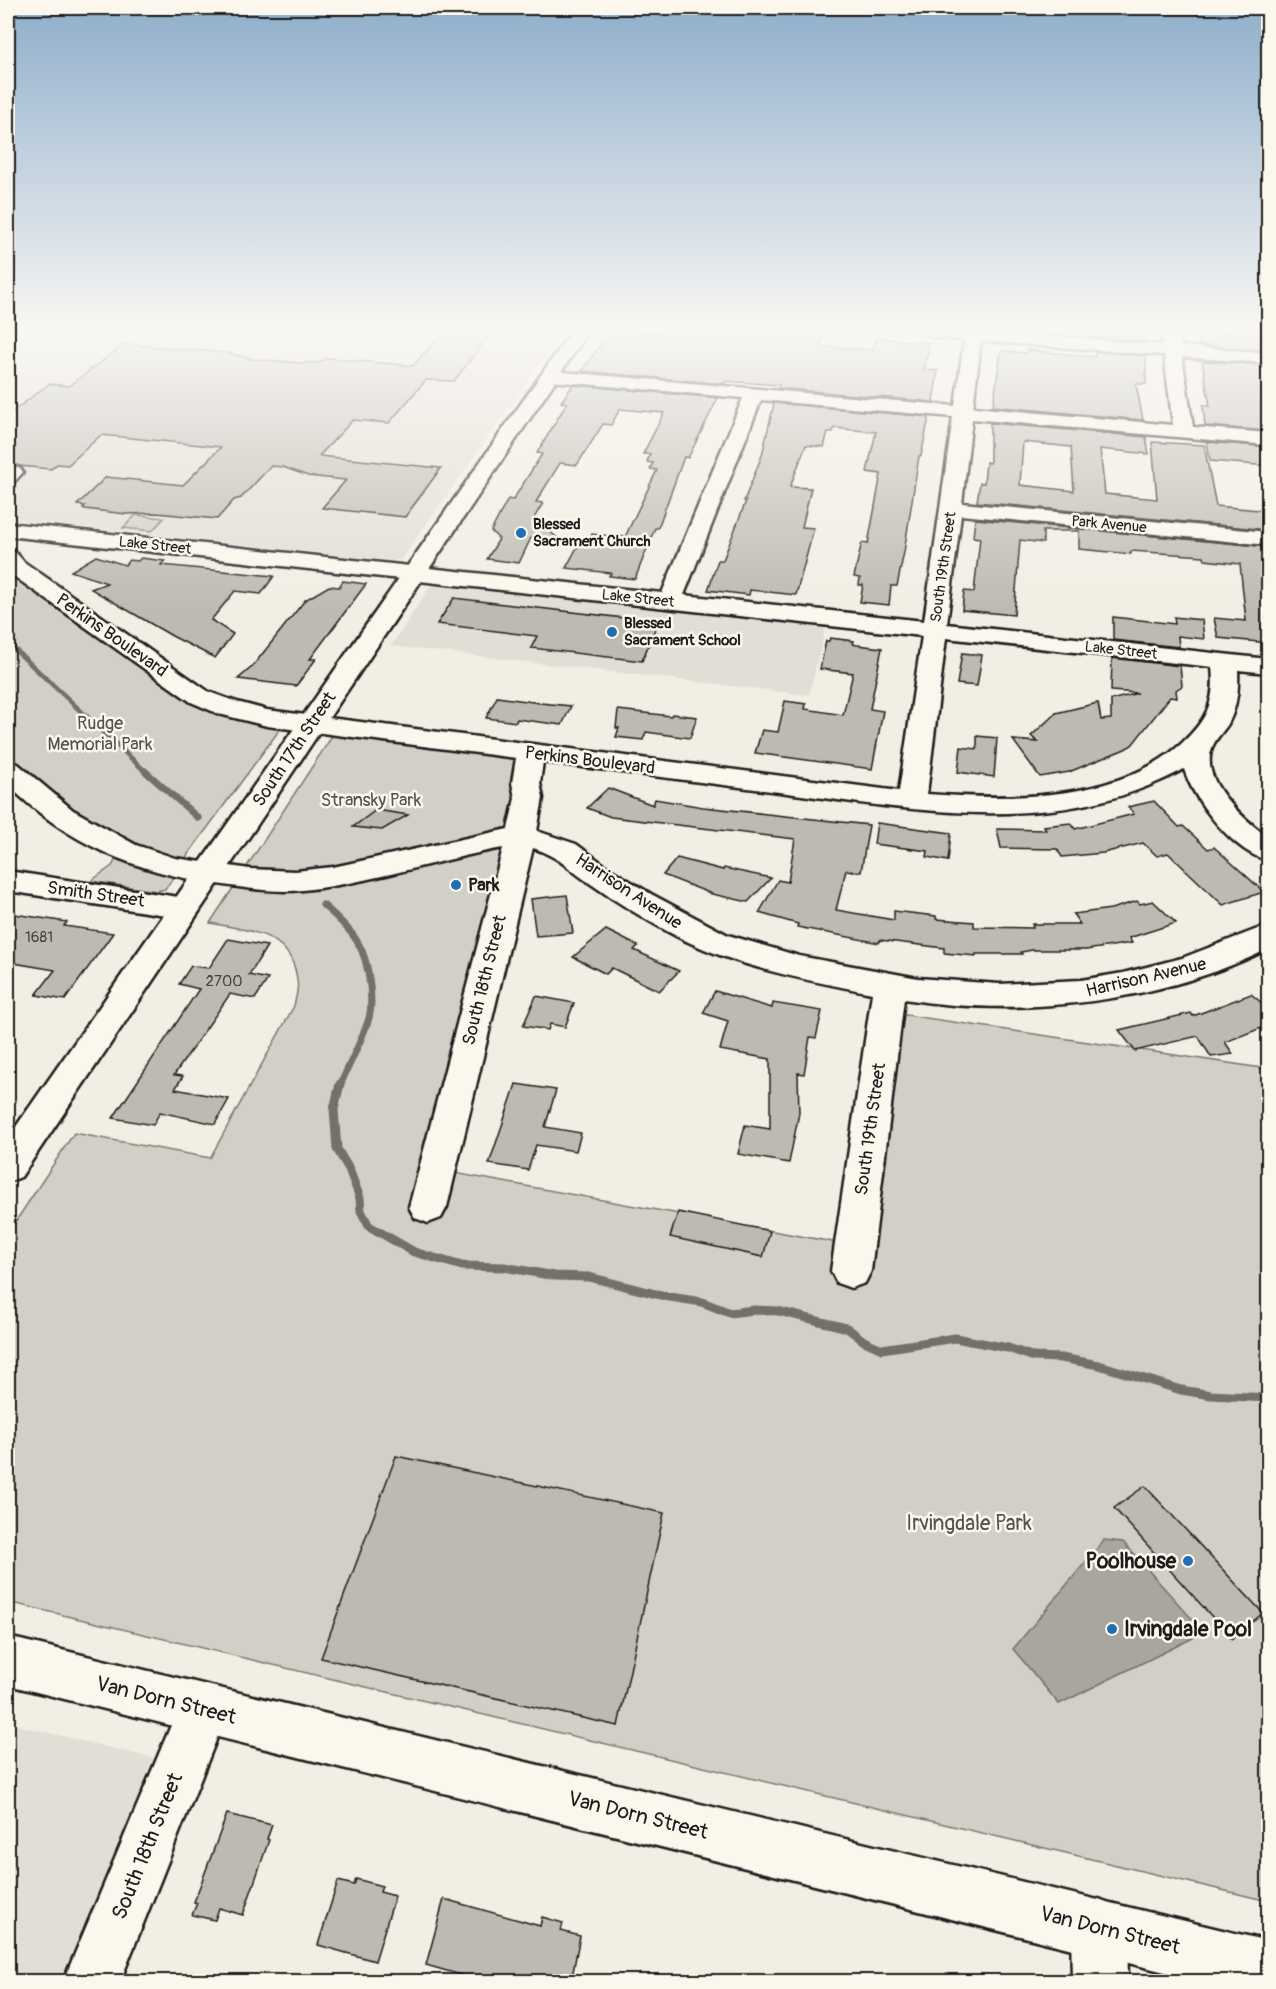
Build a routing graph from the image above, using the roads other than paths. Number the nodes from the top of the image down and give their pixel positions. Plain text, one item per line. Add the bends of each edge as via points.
1 (517, 425) edge
2 (741, 425) edge
3 (961, 425) edge
4 (1100, 425) edge
5 (1183, 425) edge
6 (1184, 432) junction
7 (1269, 439) edge
8 (950, 508) junction
9 (12, 534) edge
10 (1269, 539) edge
11 (8, 558) edge
12 (415, 573) junction
13 (670, 601) junction
14 (934, 630) junction
15 (1224, 662) junction
16 (1269, 666) edge
17 (311, 724) junction
18 (1204, 737) junction
19 (531, 752) junction
20 (8, 770) edge
21 (912, 801) junction
22 (521, 836) junction
23 (106, 841) junction
24 (1269, 851) edge
25 (209, 873) junction
26 (8, 881) edge
27 (57, 888) junction
28 (185, 908) junction
29 (1269, 936) edge
30 (889, 986) junction
31 (8, 1167) edge
32 (428, 1207) dead end
33 (851, 1271) dead end
34 (8, 1662) edge
35 (203, 1710) junction
36 (1099, 1927) junction
37 (1269, 1970) edge
38 (91, 1982) edge
39 (1100, 1982) edge

1 - 12 street, South 17th Street
2 - 13 street
3 - 8 street, South 19th Street
4 - 6 street
5 - 6 street
6 - 7 street
8 - 10 street, Park Avenue
8 - 14 street, South 19th Street
9 - 12 street, Lake Street
11 - 17 street, Perkins Boulevard via 200,697 247,714
12 - 13 street, Lake Street
12 - 17 street, South 17th Street
13 - 14 street, Lake Street
14 - 15 street, Lake Street
14 - 21 street, South 19th Street
15 - 16 street, Lake Street
15 - 18 street via 1225,698
17 - 19 street, Perkins Boulevard
17 - 25 street, South 17th Street
18 - 21 street, Perkins Boulevard via 1162,769 1127,785 1078,798 996,806
18 - 24 street via 1197,760 1206,788 1234,824
19 - 21 street, Perkins Boulevard
19 - 22 street, South 18th Street via 526,783 529,798
20 - 23 street, Harrison Avenue via 31,793
22 - 25 street, Harrison Avenue via 307,880 257,880
22 - 30 street, Harrison Avenue via 549,842 572,854 601,877 702,936 736,950
22 - 32 street, South 18th Street
23 - 25 street, Harrison Avenue via 172,867
23 - 27 street via 110,850 99,870 86,879
25 - 28 street, South 17th Street
26 - 27 street, Smith Street
27 - 28 street, Smith Street
28 - 31 street, South 17th Street
29 - 30 street, Harrison Avenue via 1213,962 1106,989 1005,998
30 - 33 street, South 19th Street
34 - 35 street, Van Dorn Street
35 - 36 street, Van Dorn Street
35 - 38 street, South 18th Street
36 - 37 street, Van Dorn Street
36 - 39 street

